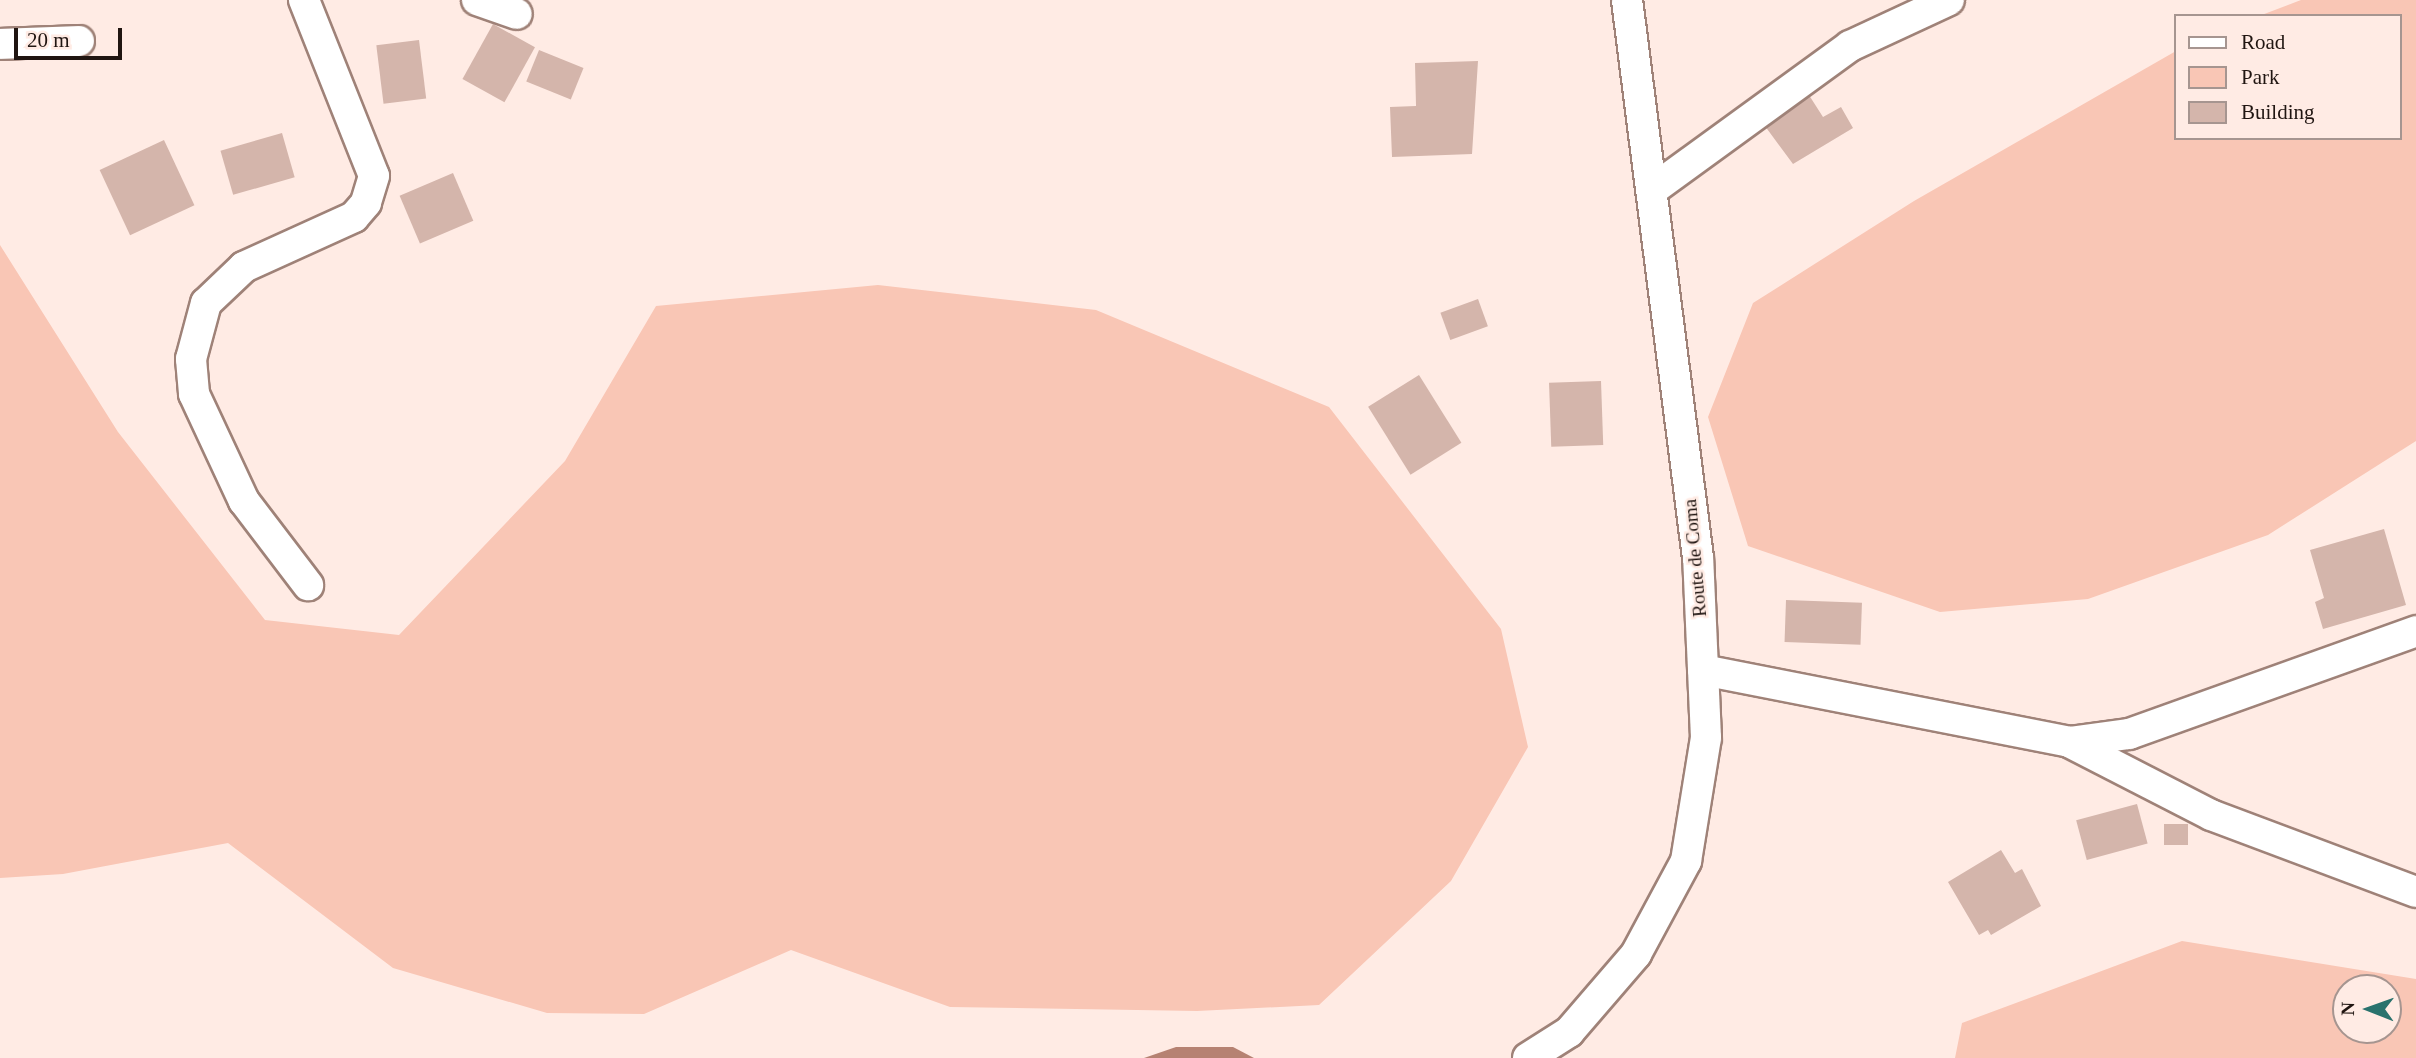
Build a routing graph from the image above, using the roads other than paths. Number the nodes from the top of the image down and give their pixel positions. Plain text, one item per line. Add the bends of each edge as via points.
1 (304, 0) edge
2 (477, 0) edge
3 (1627, 0) edge
4 (1949, 0) edge
5 (517, 14) dead end
6 (79, 41) dead end
7 (0, 44) edge
8 (1652, 190) junction
9 (309, 585) dead end
10 (2416, 631) edge
11 (1703, 670) junction
12 (2068, 742) junction
13 (2416, 892) edge
14 (1528, 1058) edge

1 - 9 street via 374,176 366,203 354,217 244,267 206,303 191,359 194,394 244,501
2 - 5 street
3 - 8 street, Route de Coma
4 - 8 street via 1850,46
6 - 7 street
8 - 11 street, Route de Coma via 1698,558
10 - 12 street via 2129,734
11 - 12 street
11 - 14 street, Route de Coma via 1706,738 1686,861 1636,954 1569,1032
12 - 13 street via 2211,815

